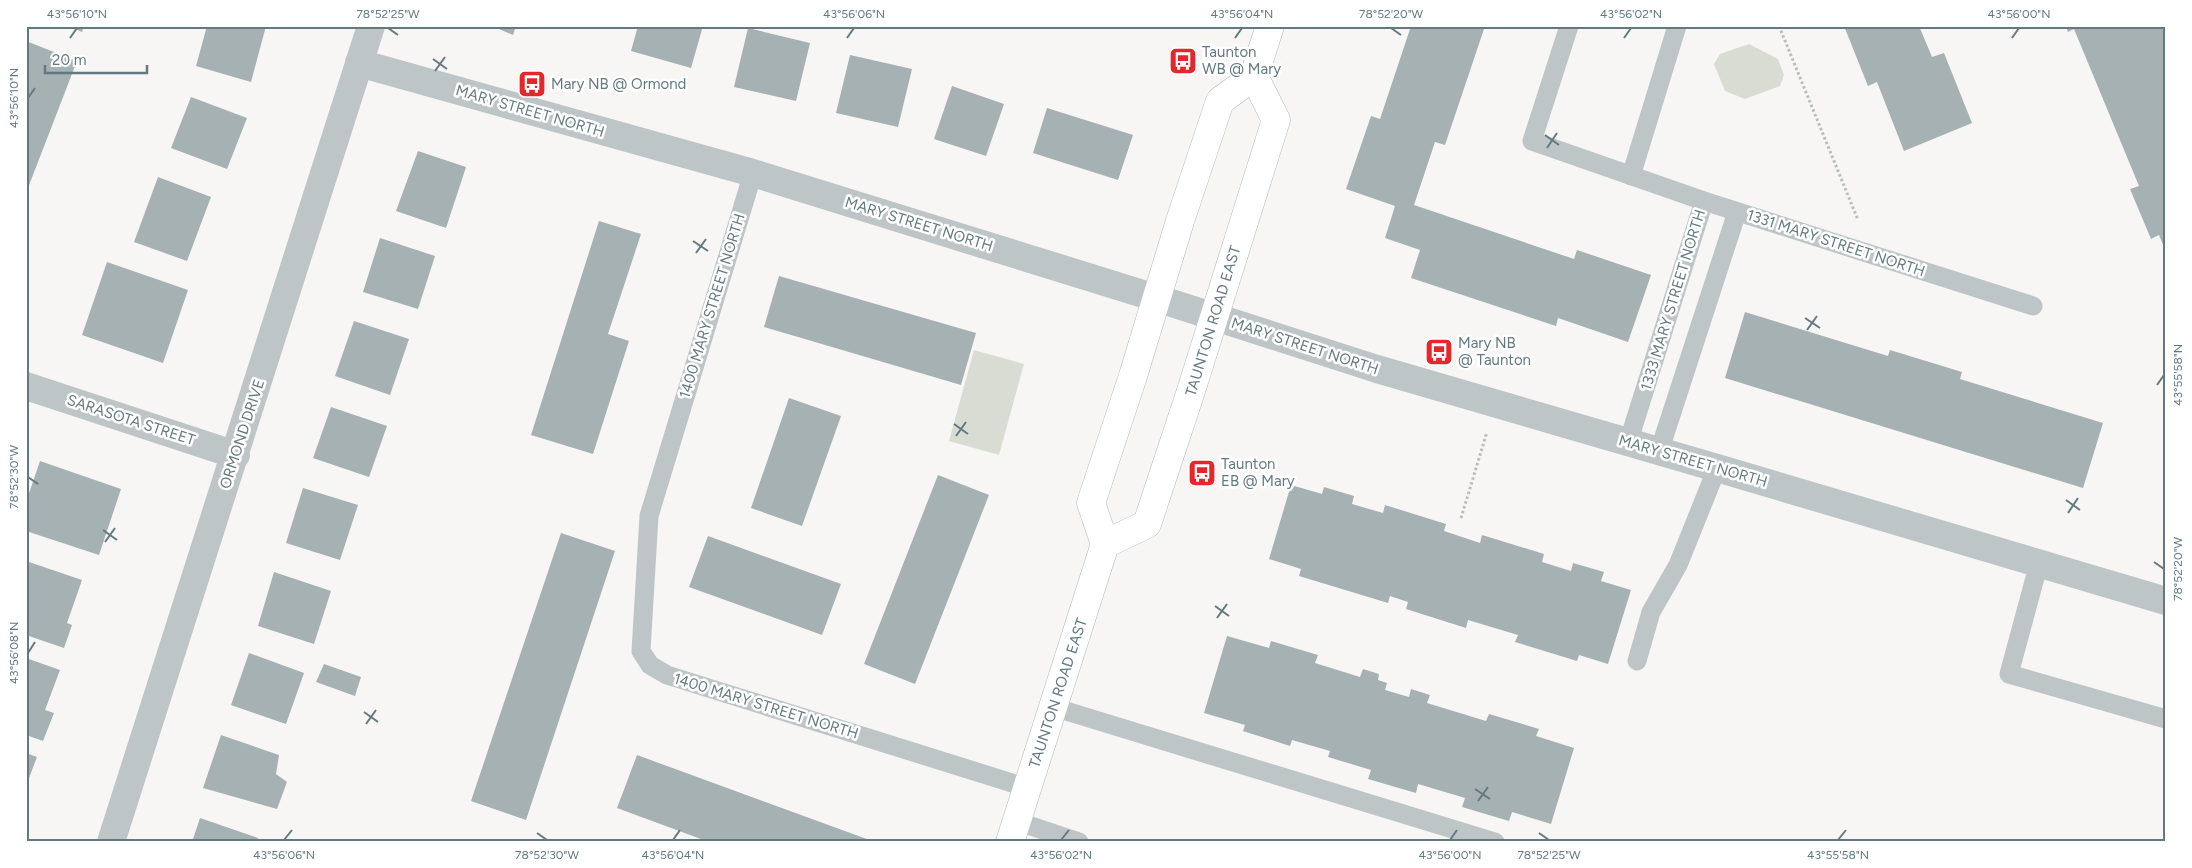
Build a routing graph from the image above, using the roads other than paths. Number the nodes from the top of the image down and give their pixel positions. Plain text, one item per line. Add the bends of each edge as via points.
1 (371, 26) edge
2 (1270, 26) edge
3 (1570, 26) edge
4 (1677, 26) edge
5 (359, 63) junction
6 (1254, 76) junction
7 (753, 173) junction
8 (1631, 176) junction
9 (1704, 201) junction
10 (1737, 212) junction
11 (1156, 298) junction
12 (2033, 306) dead end
13 (1214, 317) junction
14 (26, 386) edge
15 (1628, 443) junction
16 (1659, 452) junction
17 (236, 456) junction
18 (1717, 468) junction
19 (1105, 544) junction
20 (2038, 564) junction
21 (2166, 601) edge
22 (1637, 661) dead end
23 (1053, 707) junction
24 (2166, 718) edge
25 (1028, 788) junction
26 (1013, 831) edge
27 (112, 842) edge
28 (1079, 842) edge
29 (1495, 842) edge

1 - 5 street, ORMOND DRIVE
2 - 6 main road
3 - 8 lane, 1333 MARY STREET NORTH via 1532,141
4 - 8 lane
5 - 7 street, MARY STREET NORTH
5 - 17 street, ORMOND DRIVE
6 - 11 main road via 1220,101
6 - 13 main road, TAUNTON ROAD EAST via 1276,120
7 - 11 street, MARY STREET NORTH
7 - 25 lane, 1400 MARY STREET NORTH via 649,516 641,651 650,665 667,675
8 - 9 lane, 1333 MARY STREET NORTH
9 - 10 lane
9 - 15 lane, 1333 MARY STREET NORTH
10 - 12 lane, 1331 MARY STREET NORTH
10 - 16 lane, 1331 MARY STREET NORTH
11 - 13 street, MARY STREET NORTH
11 - 19 main road via 1091,503
13 - 15 street, MARY STREET NORTH via 1368,367
13 - 19 main road, TAUNTON ROAD EAST via 1146,524
14 - 17 street, SARASOTA STREET
15 - 16 street, MARY STREET NORTH
16 - 18 street, MARY STREET NORTH
17 - 27 street, ORMOND DRIVE
18 - 20 street, MARY STREET NORTH
18 - 22 lane via 1678,565 1651,612
19 - 23 main road, TAUNTON ROAD EAST
20 - 21 street, MARY STREET NORTH
20 - 24 lane via 2009,674
23 - 25 main road, TAUNTON ROAD EAST
23 - 29 lane
25 - 26 main road, TAUNTON ROAD EAST
26 - 28 lane

